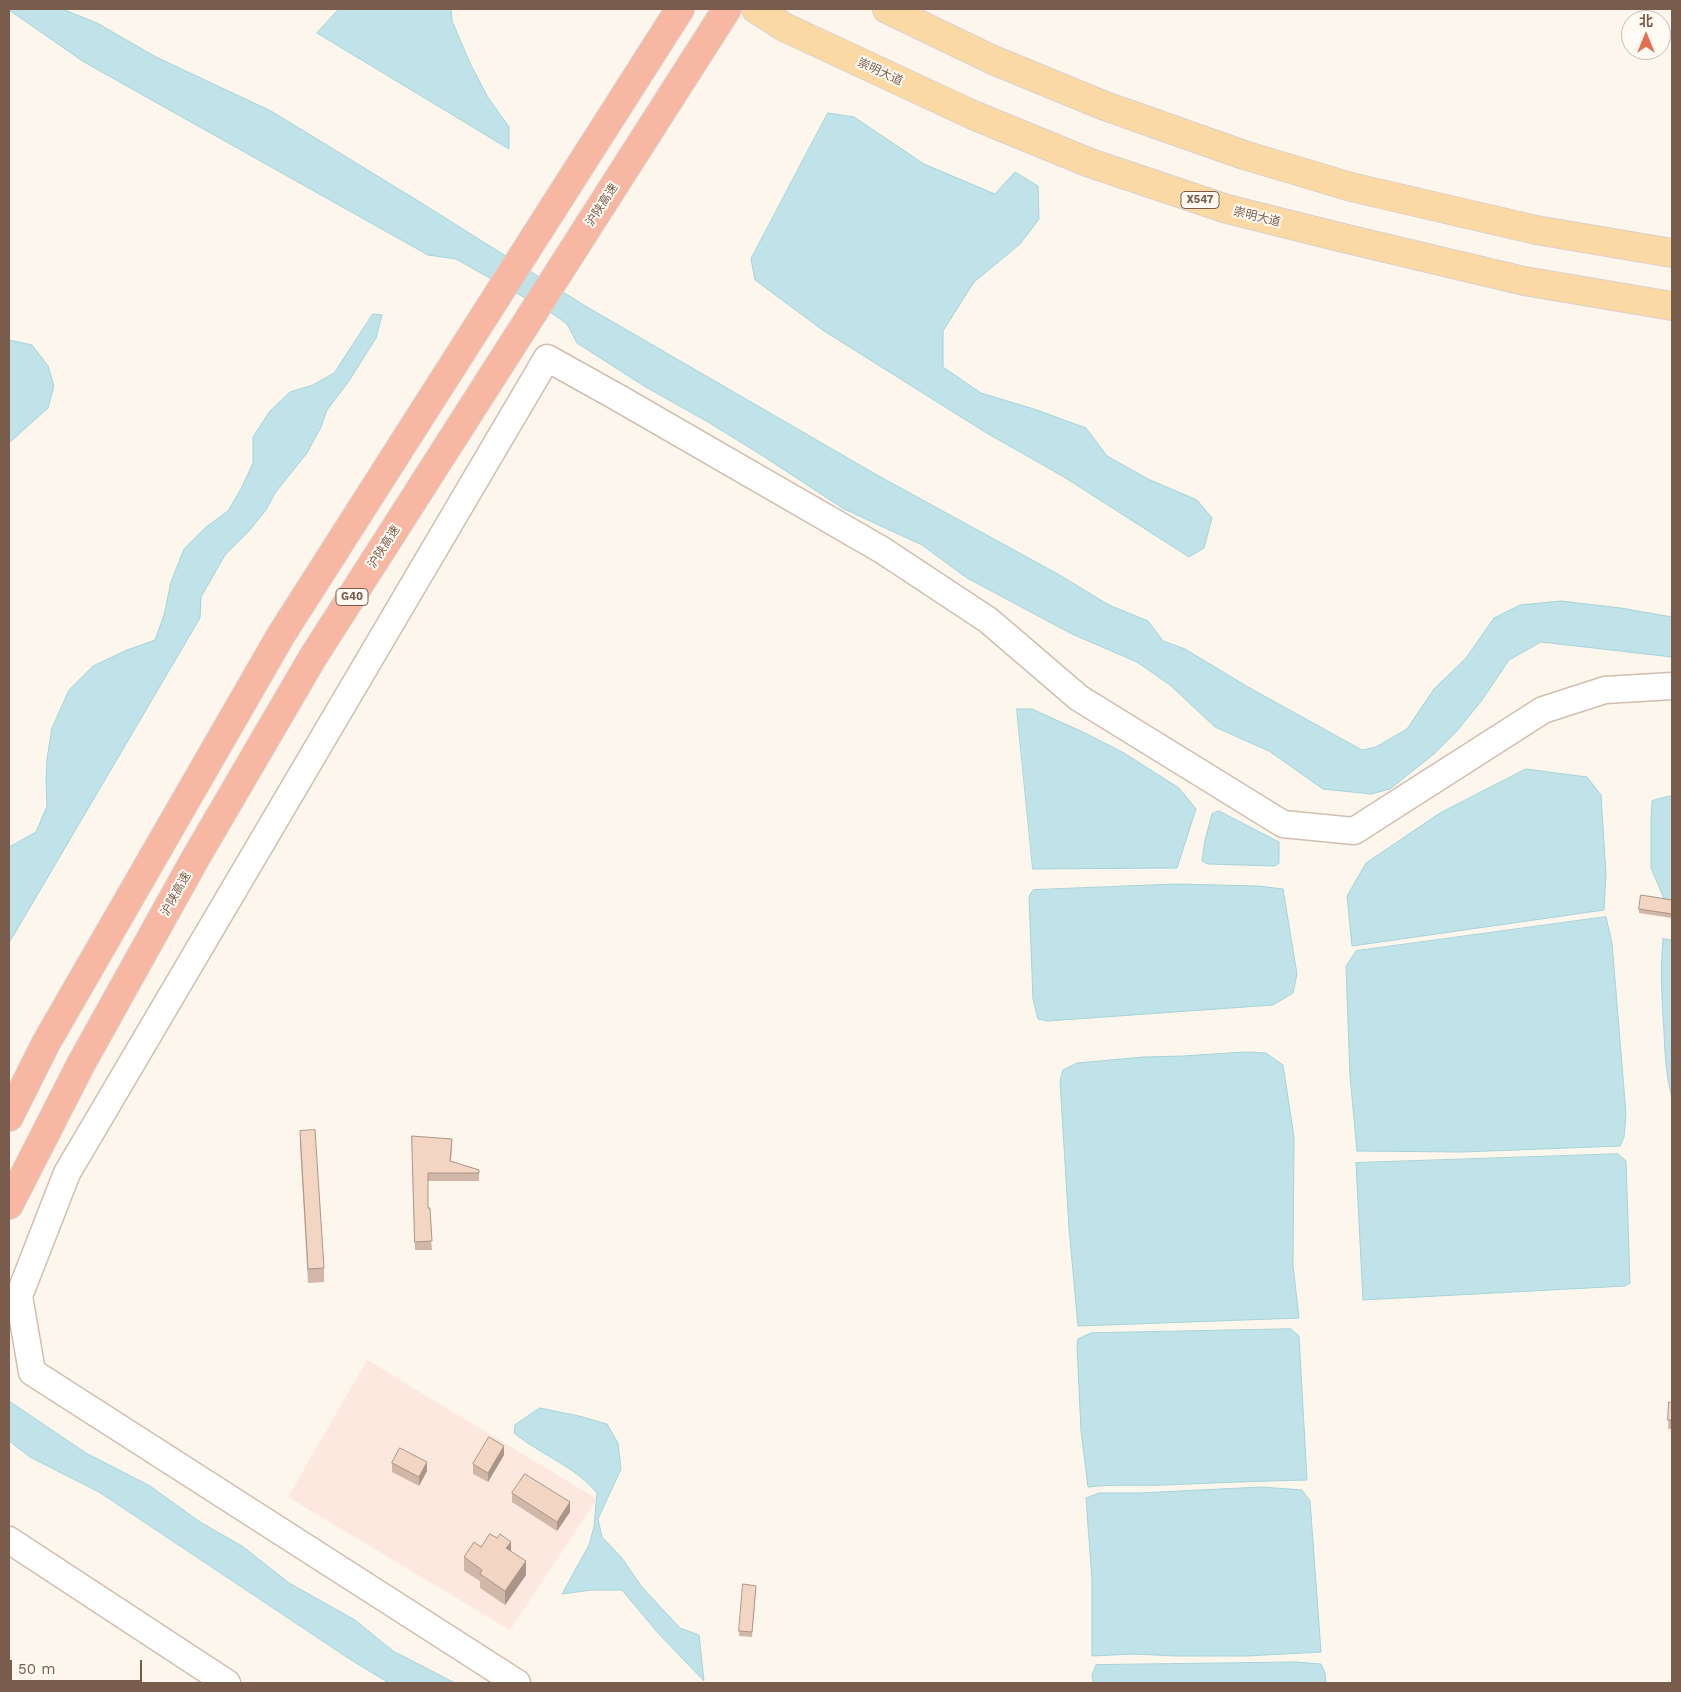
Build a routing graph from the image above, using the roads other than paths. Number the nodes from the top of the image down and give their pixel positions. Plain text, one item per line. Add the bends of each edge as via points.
1 (680, 9) edge
2 (727, 9) edge
3 (756, 9) edge
4 (887, 9) edge
5 (1672, 253) edge
6 (1672, 306) edge
7 (1672, 686) edge
8 (9, 1117) edge
9 (9, 1205) edge
10 (9, 1540) edge
11 (227, 1683) edge
12 (517, 1683) edge

1 - 8 highway via 281,635 51,1035
2 - 9 highway, 沪陕高速 / G40 via 313,657 100,1030
3 - 6 main road, 崇明大道 / X547 via 784,27 973,115 1090,163 1227,209 1524,281
4 - 5 main road via 993,60 1105,106 1244,155 1351,187 1536,230
7 - 12 street via 1604,690 1543,710 1354,831 1282,824 1078,698 988,620 882,550 547,358 67,1173 19,1296 32,1372
10 - 11 street

